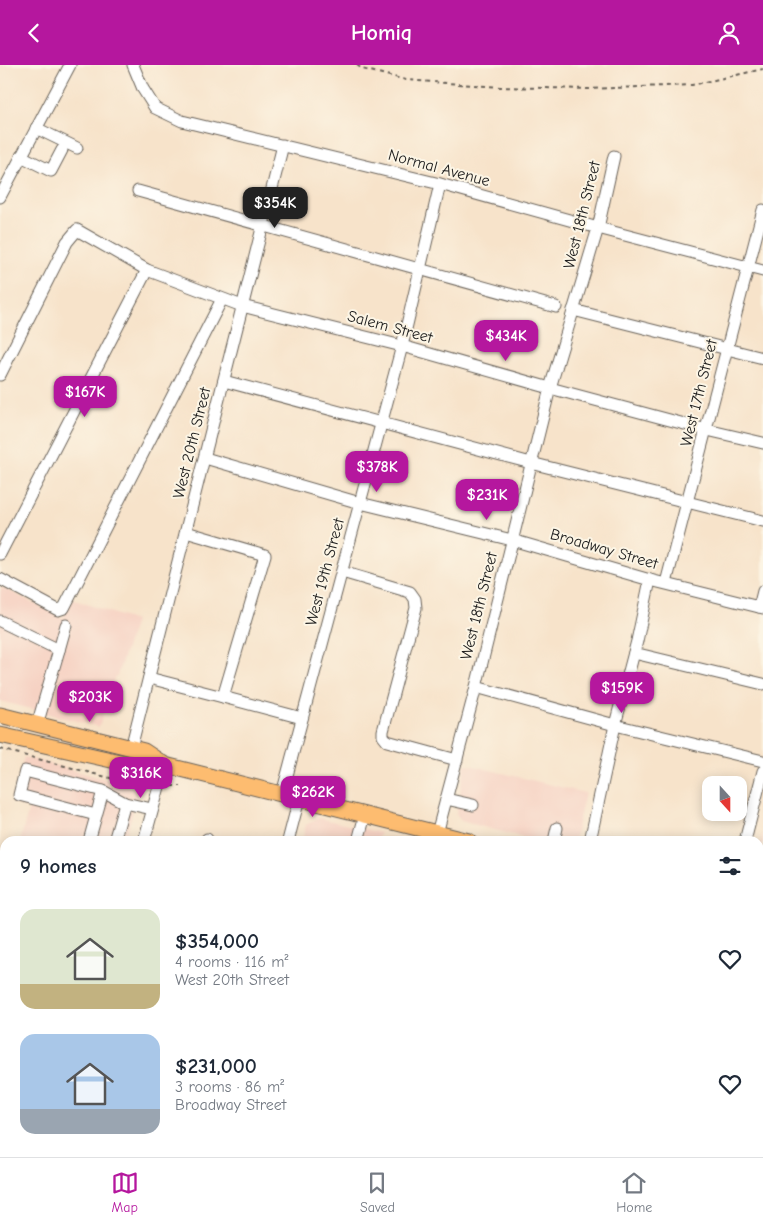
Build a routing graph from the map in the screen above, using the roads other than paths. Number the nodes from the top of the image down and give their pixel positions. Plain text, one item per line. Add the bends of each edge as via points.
1 (70, 65) edge
2 (133, 65) edge
3 (36, 128) junction
4 (283, 145) junction
5 (76, 148) dead end
6 (62, 150) dead end
7 (21, 156) junction
8 (614, 156) dead end
9 (440, 184) junction
10 (138, 191) dead end
11 (0, 197) edge
12 (763, 210) edge
13 (262, 226) junction
14 (598, 228) junction
15 (748, 267) junction
16 (147, 270) junction
17 (420, 270) junction
18 (763, 271) edge
19 (222, 299) junction
20 (242, 306) junction
21 (556, 307) dead end
22 (573, 310) junction
23 (402, 346) junction
24 (728, 349) junction
25 (763, 357) edge
26 (0, 375) edge
27 (224, 381) junction
28 (550, 388) junction
29 (382, 423) junction
30 (707, 430) junction
31 (763, 443) edge
32 (205, 459) junction
33 (531, 463) junction
34 (688, 502) junction
35 (360, 503) junction
36 (763, 521) edge
37 (186, 532) junction
38 (512, 540) junction
39 (0, 554) edge
40 (342, 571) junction
41 (0, 579) edge
42 (650, 580) junction
43 (666, 583) junction
44 (763, 591) edge
45 (761, 607) edge
46 (0, 621) edge
47 (66, 625) dead end
48 (59, 650) junction
49 (634, 653) junction
50 (149, 678) junction
51 (763, 684) edge
52 (476, 687) junction
53 (224, 697) junction
54 (0, 715) edge
55 (302, 718) junction
56 (37, 725) junction
57 (615, 725) junction
58 (0, 735) edge
59 (132, 748) junction
60 (457, 760) junction
61 (763, 761) edge
62 (164, 765) junction
63 (763, 771) edge
64 (103, 791) junction
65 (282, 794) junction
66 (300, 799) junction
67 (446, 799) junction
68 (124, 803) junction
69 (473, 805) dead end
70 (152, 809) junction
71 (96, 815) junction
72 (365, 815) junction
73 (558, 828) dead end
74 (90, 836) edge
75 (115, 836) edge
76 (145, 836) edge
77 (289, 836) edge
78 (359, 836) edge
79 (433, 836) edge
80 (436, 836) edge
81 (556, 836) edge
82 (591, 836) edge
83 (746, 836) edge

1 - 3 street
2 - 4 street, Normal Avenue via 143,89 156,108 182,121
3 - 5 street
3 - 7 street
4 - 9 street, Normal Avenue
4 - 13 street, West 20th Street
6 - 7 street via 51,171
7 - 11 street
8 - 14 street, West 18th Street
9 - 14 street, Normal Avenue
9 - 17 street, West 19th Street
10 - 13 street
12 - 15 street, West 17th Street
13 - 17 street
13 - 20 street, West 20th Street
14 - 15 street, Normal Avenue
14 - 22 street, West 18th Street
15 - 18 street, Normal Avenue
15 - 24 street, West 17th Street
16 - 19 street, Salem Street
16 - 26 street, Salem Street via 77,230 67,241
16 - 39 street
17 - 21 street
17 - 23 street, West 19th Street
19 - 20 street, Salem Street
19 - 41 street via 64,608 58,610
20 - 23 street, Salem Street
20 - 27 street, West 20th Street
22 - 24 street
22 - 28 street, West 18th Street
23 - 28 street, Salem Street
23 - 29 street, West 19th Street
24 - 25 street
24 - 30 street, West 17th Street
27 - 29 street
27 - 32 street, West 20th Street
28 - 30 street, Salem Street
28 - 33 street, West 18th Street
29 - 33 street
29 - 35 street, West 19th Street
30 - 31 street, Salem Street
30 - 34 street, West 17th Street
32 - 35 street, Broadway Street
32 - 37 street, West 20th Street
33 - 34 street
33 - 38 street, West 18th Street
34 - 36 street
34 - 43 street, West 17th Street
35 - 38 street, Broadway Street
35 - 40 street, West 19th Street
37 - 50 street, West 20th Street
37 - 53 street via 265,555
38 - 42 street, Broadway Street
38 - 52 street, West 18th Street
40 - 55 street, West 19th Street
40 - 60 street via 410,592 415,599 416,608 383,731 384,739
42 - 43 street, Broadway Street
42 - 49 street
43 - 45 street, Broadway Street
44 - 45 street
46 - 48 street
47 - 48 street
48 - 56 street
49 - 51 street
49 - 57 street
50 - 53 street
50 - 59 street, West 20th Street
52 - 57 street
52 - 60 street, West 18th Street
53 - 55 street
54 - 56 main road
55 - 65 street, West 19th Street
56 - 59 main road
57 - 61 street
57 - 82 street
58 - 62 main road via 138,766
59 - 62 main road via 144,751
60 - 67 street, West 18th Street
62 - 65 main road
62 - 70 street
63 - 83 street
64 - 68 street
64 - 71 street
64 - 71 street via 26,771 23,779 19,795
65 - 66 main road
66 - 72 main road
66 - 77 street
67 - 69 street
67 - 80 street, West 18th Street
68 - 70 street
68 - 75 street
70 - 76 street
71 - 74 street
72 - 78 street
72 - 79 main road
73 - 81 street

